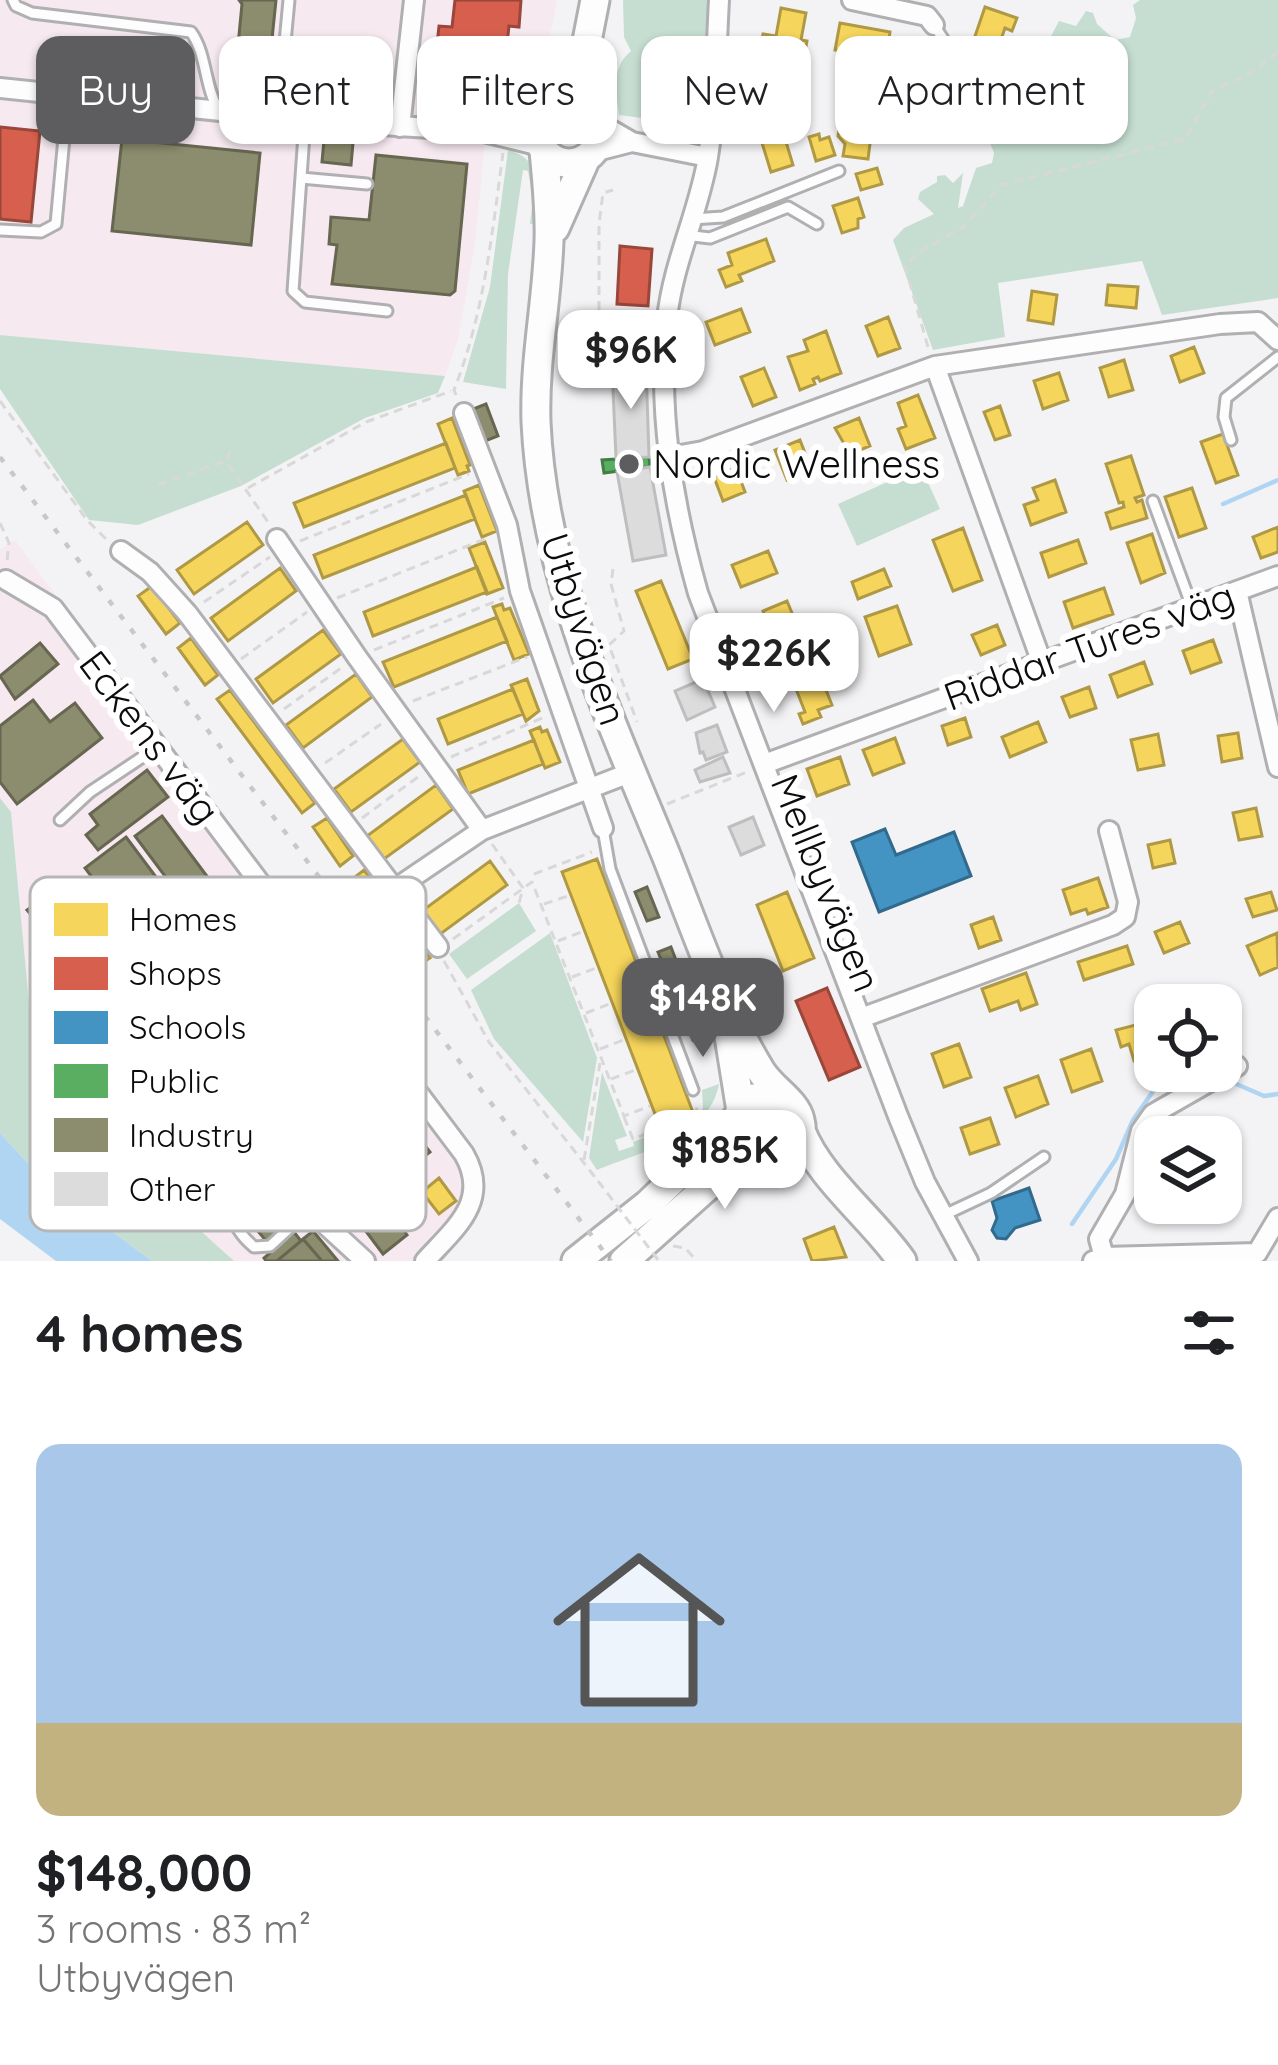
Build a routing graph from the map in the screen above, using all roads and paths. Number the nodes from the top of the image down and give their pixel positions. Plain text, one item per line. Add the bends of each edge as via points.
1 (13, 0) edge
2 (289, 0) edge
3 (414, 0) edge
4 (595, 0) edge
5 (719, 0) edge
6 (852, 0) edge
7 (934, 25) joint
8 (286, 36) edge
9 (588, 36) edge
10 (941, 36) edge
11 (1278, 52) edge
12 (0, 88) edge
13 (36, 92) edge
14 (195, 108) edge
15 (219, 111) joint
16 (393, 126) edge
17 (400, 127) junction
18 (417, 128) edge
19 (617, 131) edge
20 (632, 142) junction
21 (63, 144) edge
22 (303, 144) edge
23 (528, 144) edge
24 (542, 144) edge
25 (596, 144) edge
26 (543, 148) junction
27 (503, 150) dead end
28 (590, 155) junction
29 (708, 157) junction
30 (839, 171) dead end
31 (301, 178) junction
32 (367, 184) dead end
33 (613, 190) dead end
34 (817, 224) dead end
35 (688, 227) junction
36 (0, 230) edge
37 (549, 243) junction
38 (387, 311) dead end
39 (599, 340) dead end
40 (1278, 340) edge
41 (1278, 357) edge
42 (934, 365) junction
43 (0, 401) edge
44 (464, 413) dead end
45 (1231, 440) dead end
46 (230, 452) dead end
47 (669, 457) junction
48 (226, 460) junction
49 (485, 468) junction
50 (158, 485) dead end
51 (248, 488) junction
52 (1153, 501) dead end
53 (0, 523) edge
54 (508, 531) junction
55 (280, 543) junction
56 (121, 551) joint
57 (614, 569) dead end
58 (1278, 576) edge
59 (6, 580) joint
60 (520, 591) junction
61 (1238, 591) junction
62 (321, 604) junction
63 (1192, 607) junction
64 (188, 613) junction
65 (540, 652) junction
66 (357, 657) junction
67 (1042, 664) junction
68 (228, 668) junction
69 (397, 712) junction
70 (268, 721) junction
71 (640, 732) dead end
72 (158, 747) junction
73 (764, 764) junction
74 (1278, 767) edge
75 (632, 772) junction
76 (308, 775) junction
77 (589, 788) junction
78 (648, 812) junction
79 (60, 820) dead end
80 (482, 830) junction
81 (1108, 831) dead end
82 (604, 837) junction
83 (531, 864) dead end
84 (534, 874) junction
85 (257, 877) edge
86 (386, 877) edge
87 (413, 877) edge
88 (532, 882) junction
89 (523, 888) junction
90 (571, 895) dead end
91 (519, 904) dead end
92 (543, 905) junction
93 (426, 930) edge
94 (584, 931) dead end
95 (557, 942) junction
96 (438, 946) junction
97 (599, 967) dead end
98 (571, 978) junction
99 (722, 997) junction
100 (612, 1003) dead end
101 (585, 1013) junction
102 (861, 1018) junction
103 (626, 1039) dead end
104 (599, 1049) junction
105 (602, 1058) junction
106 (638, 1070) dead end
107 (610, 1080) junction
108 (693, 1090) joint
109 (1192, 1092) edge
110 (782, 1098) junction
111 (426, 1103) edge
112 (650, 1106) dead end
113 (739, 1114) junction
114 (624, 1116) junction
115 (801, 1131) junction
116 (1044, 1156) dead end
117 (766, 1160) junction
118 (584, 1161) junction
119 (847, 1195) junction
120 (942, 1216) junction
121 (1278, 1218) edge
122 (239, 1231) edge
123 (287, 1231) edge
124 (331, 1231) edge
125 (1098, 1259) edge
126 (365, 1261) edge
127 (425, 1261) edge
128 (576, 1261) edge
129 (623, 1261) edge
130 (646, 1261) edge
131 (659, 1261) edge
132 (697, 1261) edge
133 (902, 1261) edge
134 (968, 1261) edge

1 - 15 lane via 32,13 190,32
2 - 8 lane
3 - 17 street
4 - 9 main road, Utbyvägen
5 - 29 street, Mellbyvägen
6 - 7 street via 927,16
7 - 10 lane
11 - 42 path via 1212,91 1185,139 1001,184 964,226 917,254 905,266
12 - 13 street
14 - 15 street
16 - 17 street
17 - 18 street
19 - 20 street
20 - 28 street
20 - 29 street
21 - 36 lane via 56,224 41,232
22 - 31 lane
23 - 26 street
24 - 26 main road, Utbyvägen
25 - 28 main road, Utbyvägen
26 - 28 main road via 559,161
26 - 37 main road, Utbyvägen
27 - 51 path via 486,282 454,391 365,422
28 - 37 main road, Utbyvägen
29 - 35 street, Mellbyvägen
30 - 35 lane
31 - 32 lane
31 - 38 lane via 296,296
33 - 39 path via 604,193 599,224
34 - 35 lane via 788,207 710,238
35 - 47 street, Mellbyvägen via 665,343
37 - 75 main road, Utbyvägen via 537,386 542,483 568,602
40 - 42 street via 1258,322 1220,324
41 - 45 lane via 1226,398
42 - 47 street
42 - 67 street
43 - 56 path via 87,520
44 - 49 street
46 - 48 path
47 - 73 street, Mellbyvägen via 698,593
48 - 50 path
48 - 51 path
49 - 54 street
49 - 55 path
51 - 55 path
52 - 63 lane
53 - 59 path via 9,543
54 - 60 street
54 - 62 path
55 - 62 street
55 - 64 path
56 - 64 street
57 - 71 path via 624,631 610,645
58 - 61 street, Riddar Tures väg
59 - 72 street, Eckens väg via 52,608
60 - 65 street
60 - 66 path
61 - 63 street, Riddar Tures väg
61 - 74 street
62 - 66 street
62 - 68 path
63 - 67 street, Riddar Tures väg
64 - 68 street
65 - 69 path
65 - 77 street
66 - 69 street
66 - 70 path
67 - 73 street, Riddar Tures väg
68 - 70 street
69 - 76 path
69 - 80 street
70 - 76 street
72 - 79 lane
72 - 85 street, Eckens väg
73 - 78 path
73 - 102 street, Mellbyvägen
75 - 77 street
75 - 78 main road, Utbyvägen
76 - 86 street
77 - 80 street
77 - 82 street
78 - 99 main road, Utbyvägen
80 - 87 street
80 - 89 path
81 - 102 street via 1125,917
82 - 84 path
82 - 108 lane
83 - 84 path
84 - 88 path
88 - 89 path
88 - 92 path
89 - 91 path
89 - 96 path
90 - 92 path
92 - 95 path
93 - 96 street
94 - 95 path
95 - 98 path
96 - 118 path via 489,1042
97 - 98 path
98 - 101 path
99 - 110 main road, Utbyvägen
99 - 113 main road, Utbyvägen
100 - 101 path
101 - 104 path
102 - 120 street, Mellbyvägen
103 - 104 path
104 - 105 path
105 - 107 path
105 - 118 path
106 - 107 path
107 - 114 path
108 - 114 path via 698,1112 686,1120 632,1139
109 - 125 street via 1153,1114 1141,1131 1135,1168 1100,1238
110 - 113 main road via 759,1096
110 - 115 main road via 797,1112
111 - 127 street, Eckens väg via 474,1178 467,1215
112 - 114 path
113 - 117 main road via 740,1143
113 - 128 main road
115 - 117 main road via 792,1150
115 - 119 main road
116 - 120 lane
117 - 119 main road
117 - 129 main road via 716,1179
118 - 131 path, bridge
119 - 133 main road
120 - 134 street, Mellbyvägen
121 - 125 street via 1258,1253
122 - 123 lane via 254,1247 271,1246
124 - 126 street
130 - 132 path via 679,1246

